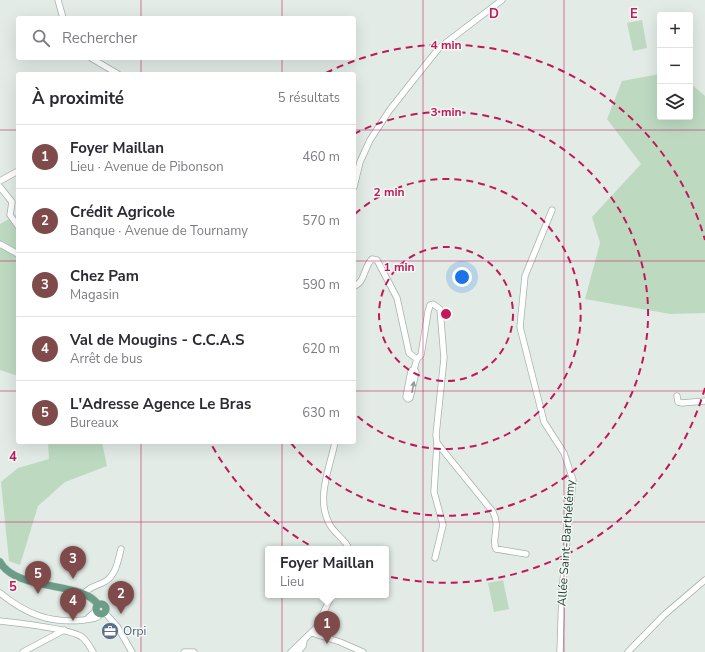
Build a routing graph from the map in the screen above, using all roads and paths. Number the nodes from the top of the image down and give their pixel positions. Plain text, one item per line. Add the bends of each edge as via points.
1 (58, 0) edge
2 (502, 0) edge
3 (62, 16) edge
4 (94, 60) edge
5 (115, 72) edge
6 (16, 172) edge
7 (356, 176) edge
8 (0, 182) edge
9 (0, 187) edge
10 (552, 210) dead end
11 (16, 223) edge
12 (0, 244) edge
13 (16, 253) edge
14 (356, 286) edge
15 (417, 359) junction
16 (414, 369) dead end
17 (677, 396) dead end
18 (705, 401) edge
19 (437, 443) junction
20 (335, 444) edge
21 (348, 546) edge
22 (121, 549) dead end
23 (526, 554) dead end
24 (435, 558) dead end
25 (0, 562) edge
26 (705, 580) edge
27 (0, 593) edge
28 (83, 595) junction
29 (331, 598) edge
30 (100, 611) junction
31 (0, 621) edge
32 (64, 630) junction
33 (312, 633) junction
34 (304, 641) junction
35 (23, 652) edge
36 (93, 652) edge
37 (132, 652) edge
38 (184, 652) edge
39 (194, 652) edge
40 (291, 652) edge
41 (298, 652) edge
42 (363, 652) edge
43 (560, 652) edge
44 (628, 652) edge

1 - 3 street
2 - 7 street via 439,48 389,111 360,162
4 - 5 street
6 - 8 street
9 - 11 street via 12,202 10,215
10 - 43 street, Allée Saint-Barthélémy via 525,276 520,327 544,422 564,453 573,480 562,591
12 - 13 street
14 - 15 street via 361,282 368,262 372,259 377,260 397,298 409,353
15 - 16 street
15 - 19 street via 421,355 428,312 433,304 440,309 444,358
17 - 18 street via 678,402 682,403
19 - 23 street via 494,512 497,519 494,545 496,548
19 - 24 street via 434,492 443,525
20 - 21 street via 325,485 324,510 335,533
22 - 28 street via 116,569 106,581 88,589
25 - 28 main road via 11,574 23,579
26 - 44 street via 664,615
27 - 30 street via 19,607 38,616 60,621 86,619
28 - 30 main road via 94,600
29 - 33 street
30 - 37 street via 116,626
31 - 32 street
32 - 35 street
32 - 36 street via 82,637
33 - 34 street
33 - 42 street
34 - 40 street
34 - 41 street
38 - 39 street

